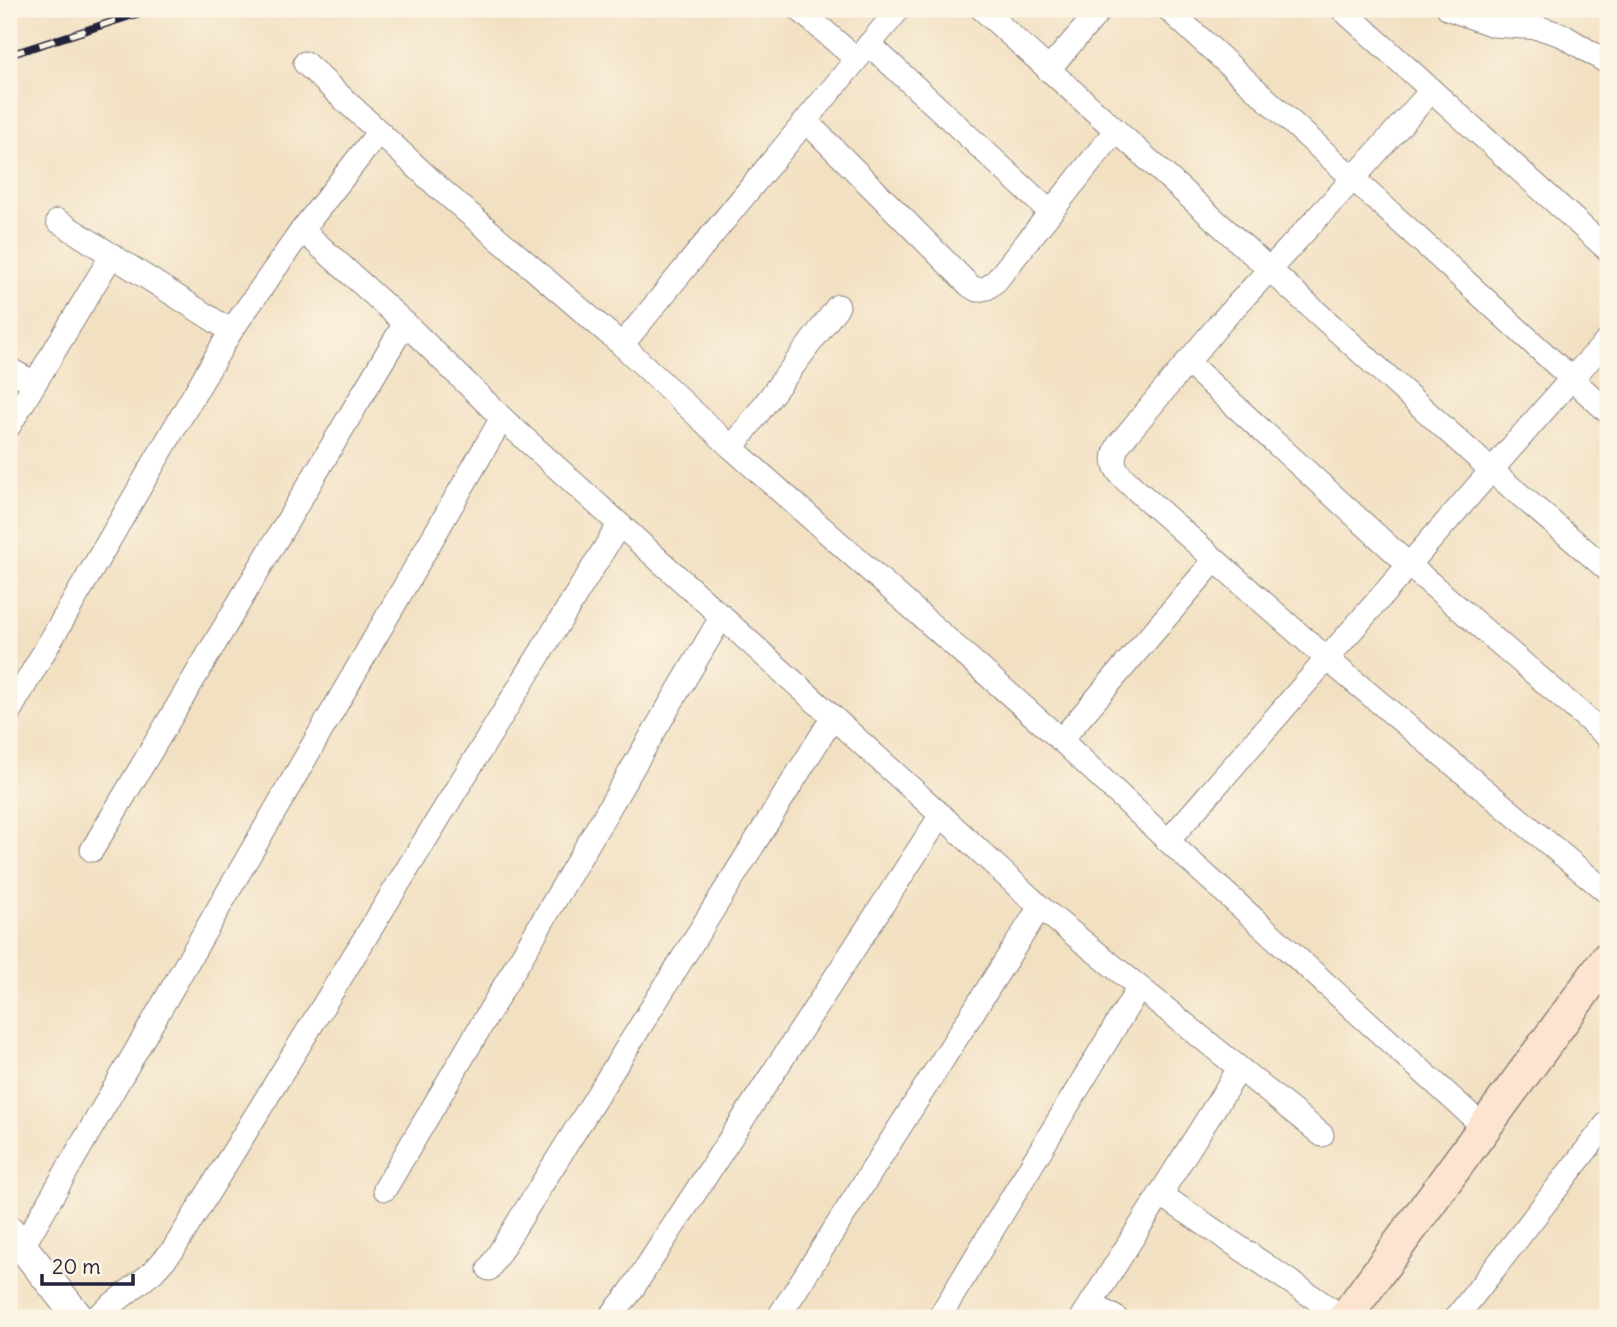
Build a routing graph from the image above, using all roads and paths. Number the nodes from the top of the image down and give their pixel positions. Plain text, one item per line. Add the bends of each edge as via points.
1 (799, 9) edge
2 (899, 9) edge
3 (982, 9) edge
4 (1101, 9) edge
5 (1168, 9) edge
6 (1342, 9) edge
7 (1449, 9) edge
8 (862, 51) junction
9 (305, 63) dead end
10 (1608, 63) edge
11 (1048, 70) junction
12 (1431, 91) junction
13 (806, 121) junction
14 (1116, 131) junction
15 (378, 132) junction
16 (1352, 180) junction
17 (1050, 212) junction
18 (58, 220) dead end
19 (302, 230) junction
20 (1608, 250) edge
21 (112, 255) junction
22 (1269, 268) junction
23 (838, 306) dead end
24 (405, 323) junction
25 (231, 331) junction
26 (1608, 340) edge
27 (622, 345) junction
28 (1187, 362) junction
29 (9, 369) edge
30 (1572, 378) junction
31 (34, 383) junction
32 (1608, 412) edge
33 (502, 418) junction
34 (9, 426) edge
35 (732, 448) junction
36 (1492, 471) junction
37 (619, 525) junction
38 (1215, 560) junction
39 (1409, 565) junction
40 (1608, 570) edge
41 (722, 616) junction
42 (1326, 658) junction
43 (9, 712) edge
44 (833, 717) junction
45 (1608, 737) edge
46 (1061, 740) junction
47 (941, 815) junction
48 (1168, 841) junction
49 (92, 850) dead end
50 (1608, 893) edge
51 (1040, 907) junction
52 (1608, 958) edge
53 (1139, 989) junction
54 (1238, 1069) junction
55 (1608, 1122) edge
56 (1485, 1128) junction
57 (1322, 1135) dead end
58 (385, 1188) dead end
59 (1160, 1194) junction
60 (15, 1239) edge
61 (489, 1269) dead end
62 (1086, 1311) edge
63 (79, 1318) edge
64 (95, 1318) edge
65 (609, 1318) edge
66 (778, 1318) edge
67 (939, 1318) edge
68 (1116, 1318) edge
69 (1345, 1318) edge
70 (1456, 1318) edge

1 - 8 street
2 - 8 street
3 - 11 street
4 - 11 street
5 - 16 street
6 - 12 street
7 - 10 street via 1493,24 1562,34
8 - 13 street
8 - 17 street
9 - 15 street
11 - 14 street
12 - 16 street
12 - 20 street
13 - 17 street via 976,290 996,281
13 - 27 street
14 - 17 street
14 - 22 street
15 - 19 street
15 - 27 street
16 - 22 street
16 - 30 street
18 - 21 street
19 - 24 street
19 - 25 street
21 - 25 street
21 - 31 street
22 - 28 street
22 - 36 street
23 - 35 street
24 - 33 street
24 - 49 street
25 - 43 street
26 - 30 street
27 - 35 street
28 - 38 street via 1119,444 1114,463 1118,473
28 - 39 street
29 - 31 street
30 - 32 street
30 - 36 street
31 - 34 street
33 - 37 street
33 - 60 street
35 - 46 street
36 - 39 street
36 - 40 street
37 - 41 street
37 - 64 street via 173,1250
38 - 42 street
38 - 46 street
39 - 42 street
39 - 45 street
41 - 44 street
41 - 58 street
42 - 48 street
42 - 50 street
44 - 47 street
44 - 61 street
46 - 48 street
47 - 51 street
47 - 65 street
48 - 56 street
51 - 53 street
51 - 66 street
52 - 56 main road
53 - 54 street
53 - 67 street
54 - 57 street
54 - 59 street
55 - 70 street
56 - 69 main road
59 - 62 street
59 - 69 street
60 - 63 street
62 - 68 street

